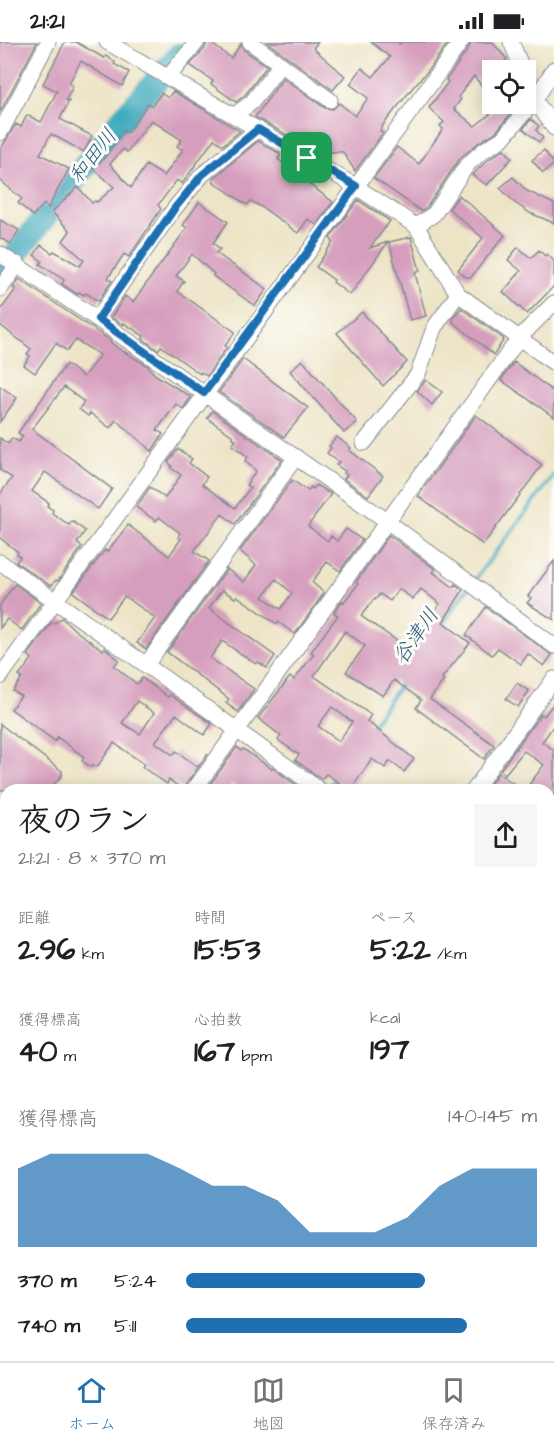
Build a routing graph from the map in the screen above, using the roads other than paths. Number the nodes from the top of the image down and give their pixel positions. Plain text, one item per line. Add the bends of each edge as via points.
1 (48, 42) edge
2 (107, 42) edge
3 (197, 42) edge
4 (250, 42) edge
5 (461, 42) edge
6 (511, 42) edge
7 (519, 60) edge
8 (281, 64) junction
9 (554, 69) edge
10 (164, 73) junction
11 (536, 98) edge
12 (330, 100) dead end
13 (536, 101) edge
14 (523, 114) edge
15 (235, 115) junction
16 (554, 128) edge
17 (258, 129) junction
18 (0, 133) edge
19 (356, 186) junction
20 (416, 226) junction
21 (9, 259) edge
22 (0, 289) edge
23 (458, 294) junction
24 (554, 303) edge
25 (98, 319) junction
26 (520, 337) junction
27 (554, 363) edge
28 (204, 393) junction
29 (364, 443) dead end
30 (296, 457) junction
31 (387, 521) junction
32 (0, 562) edge
33 (54, 602) junction
34 (554, 646) edge
35 (146, 665) junction
36 (0, 677) edge
37 (554, 679) edge
38 (237, 730) junction
39 (198, 784) edge
40 (312, 784) edge
41 (478, 784) edge

1 - 18 street
2 - 10 street
3 - 10 street
4 - 8 street
5 - 19 street
6 - 7 street
8 - 12 street
8 - 15 street via 252,102
9 - 11 street
10 - 15 street
13 - 16 street
14 - 20 street via 502,139 467,165 434,214
15 - 17 street
17 - 19 street
17 - 25 street via 202,175
19 - 20 street
19 - 28 street
20 - 23 street
21 - 22 street
21 - 25 street
23 - 26 street
23 - 29 street via 434,328 418,374
24 - 26 street
25 - 28 street
26 - 27 street
26 - 31 street
28 - 30 street
28 - 33 street
30 - 31 street
30 - 35 street
31 - 34 street
31 - 38 street
32 - 33 street
33 - 35 street
33 - 36 street
35 - 38 street
37 - 41 street
38 - 39 street
38 - 40 street

